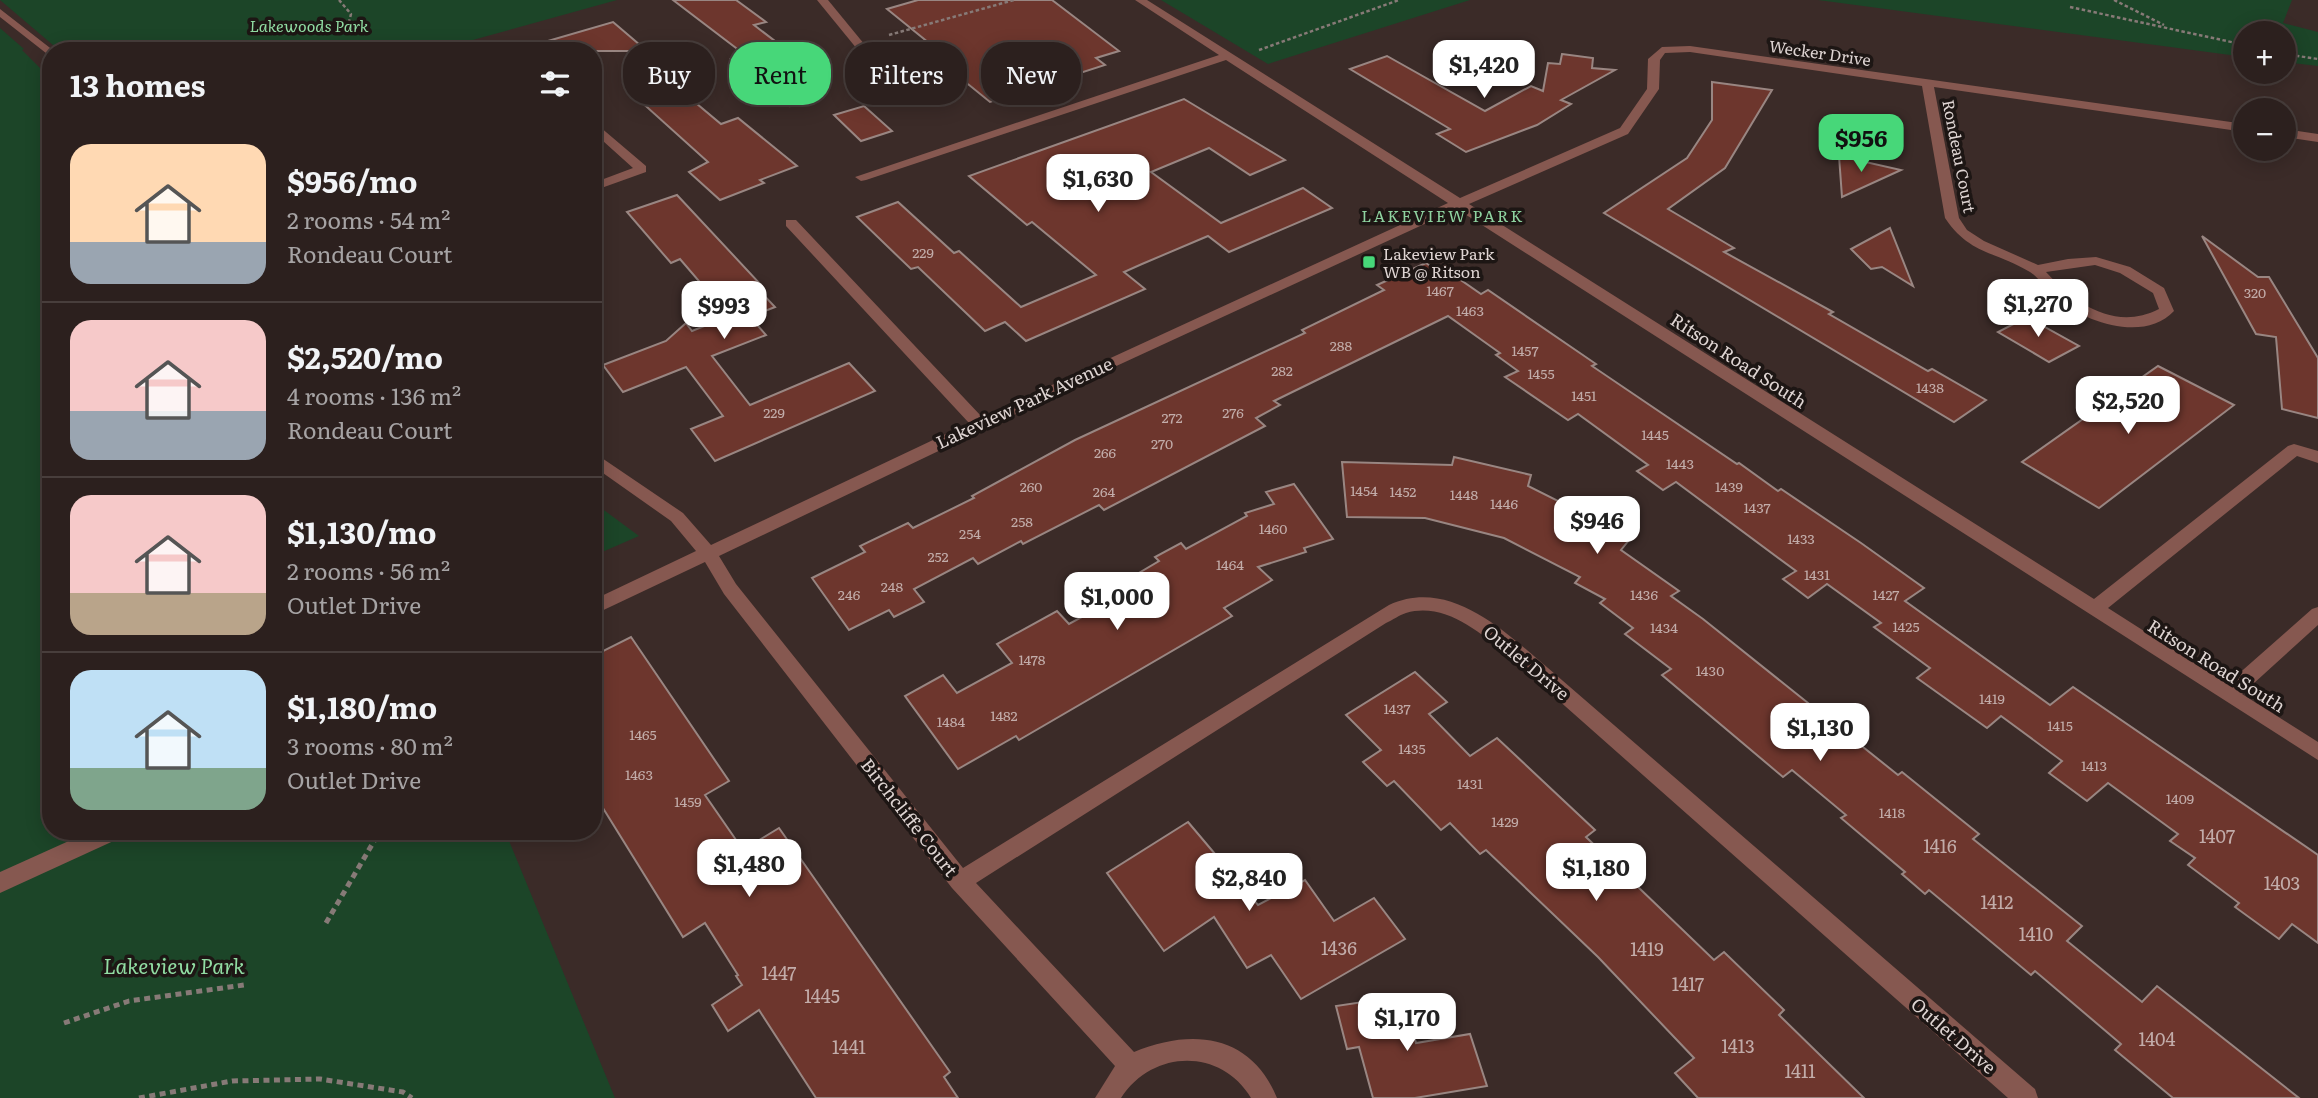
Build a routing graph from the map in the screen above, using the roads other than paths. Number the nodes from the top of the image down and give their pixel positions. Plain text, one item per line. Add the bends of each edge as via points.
1 (822, 0) edge
2 (1140, 0) edge
3 (0, 12) edge
4 (857, 42) edge
5 (42, 47) edge
6 (1228, 56) junction
7 (1928, 84) junction
8 (2233, 126) edge
9 (602, 133) edge
10 (2296, 135) edge
11 (2318, 138) edge
12 (861, 177) dead end
13 (602, 184) edge
14 (1457, 202) junction
15 (791, 223) dead end
16 (2037, 270) junction
17 (978, 423) junction
18 (2318, 457) edge
19 (602, 464) edge
20 (708, 553) junction
21 (602, 604) edge
22 (2094, 609) junction
23 (2318, 614) edge
24 (2228, 695) junction
25 (2318, 752) edge
26 (93, 840) edge
27 (960, 881) junction
28 (0, 883) edge
29 (1131, 1066) junction
30 (1107, 1098) edge
31 (1265, 1098) edge
32 (2026, 1098) edge

1 - 4 street
2 - 6 street, Ritson Road South
3 - 5 street
6 - 12 street
6 - 14 street, Ritson Road South
7 - 8 street, Wecker Drive
7 - 14 street, Wecker Drive via 1690,49 1662,50 1654,59 1653,89 1624,131
7 - 16 street, Rondeau Court via 1952,218 1962,233 1979,244
9 - 13 street via 642,169
10 - 11 street
14 - 17 street, Lakeview Park Avenue
14 - 22 street, Ritson Road South
15 - 17 street
16 - 16 street, Rondeau Court via 2060,296 2104,320 2143,323 2167,312 2159,291 2125,270 2096,261
17 - 20 street, Lakeview Park Avenue
18 - 22 street via 2294,450
19 - 20 street, Birchcliffe Court via 677,517
20 - 21 street, Lakeview Park Avenue
20 - 27 street, Birchcliffe Court via 730,589
22 - 24 street, Ritson Road South
23 - 24 street
24 - 25 street, Ritson Road South
26 - 28 street
27 - 29 street, Birchcliffe Court
27 - 32 street, Outlet Drive via 1380,618 1404,606 1447,608 1480,623 1541,673
29 - 30 street
29 - 31 street via 1151,1054 1180,1047 1211,1051 1238,1064

